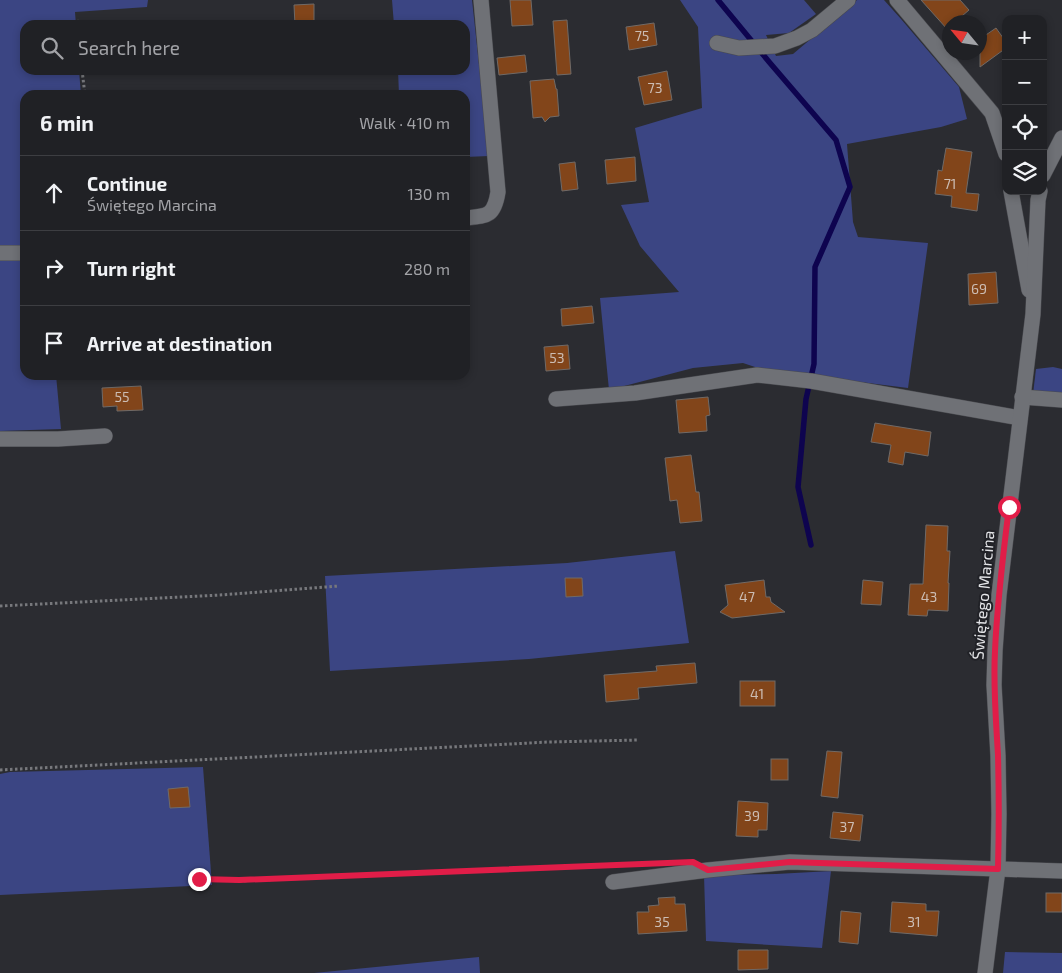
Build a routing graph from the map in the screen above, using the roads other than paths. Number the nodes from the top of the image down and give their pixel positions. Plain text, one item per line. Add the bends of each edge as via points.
1 (481, 0) edge
2 (848, 0) edge
3 (897, 0) edge
4 (717, 43) dead end
5 (1062, 138) edge
6 (1005, 150) edge
7 (1047, 167) edge
8 (1012, 195) edge
9 (1039, 195) edge
10 (470, 218) edge
11 (0, 253) edge
12 (20, 253) edge
13 (1033, 314) junction
14 (1022, 397) junction
15 (556, 399) dead end
16 (1062, 400) edge
17 (1020, 418) junction
18 (105, 436) dead end
19 (0, 439) edge
20 (998, 869) junction
21 (1062, 870) edge
22 (613, 882) dead end
23 (985, 973) edge

1 - 10 street via 498,192 494,210 487,215
2 - 4 street via 812,30 774,46 739,48
3 - 6 street via 992,113
5 - 7 street
8 - 13 street
9 - 13 street, Świętego Marcina
11 - 12 street
13 - 14 street, Świętego Marcina
14 - 16 street
14 - 17 street, Świętego Marcina
15 - 17 street via 635,393 757,375 811,381
17 - 20 street, Świętego Marcina via 998,595 995,651
18 - 19 street
20 - 21 street
20 - 22 street via 790,862
20 - 23 street, Świętego Marcina

